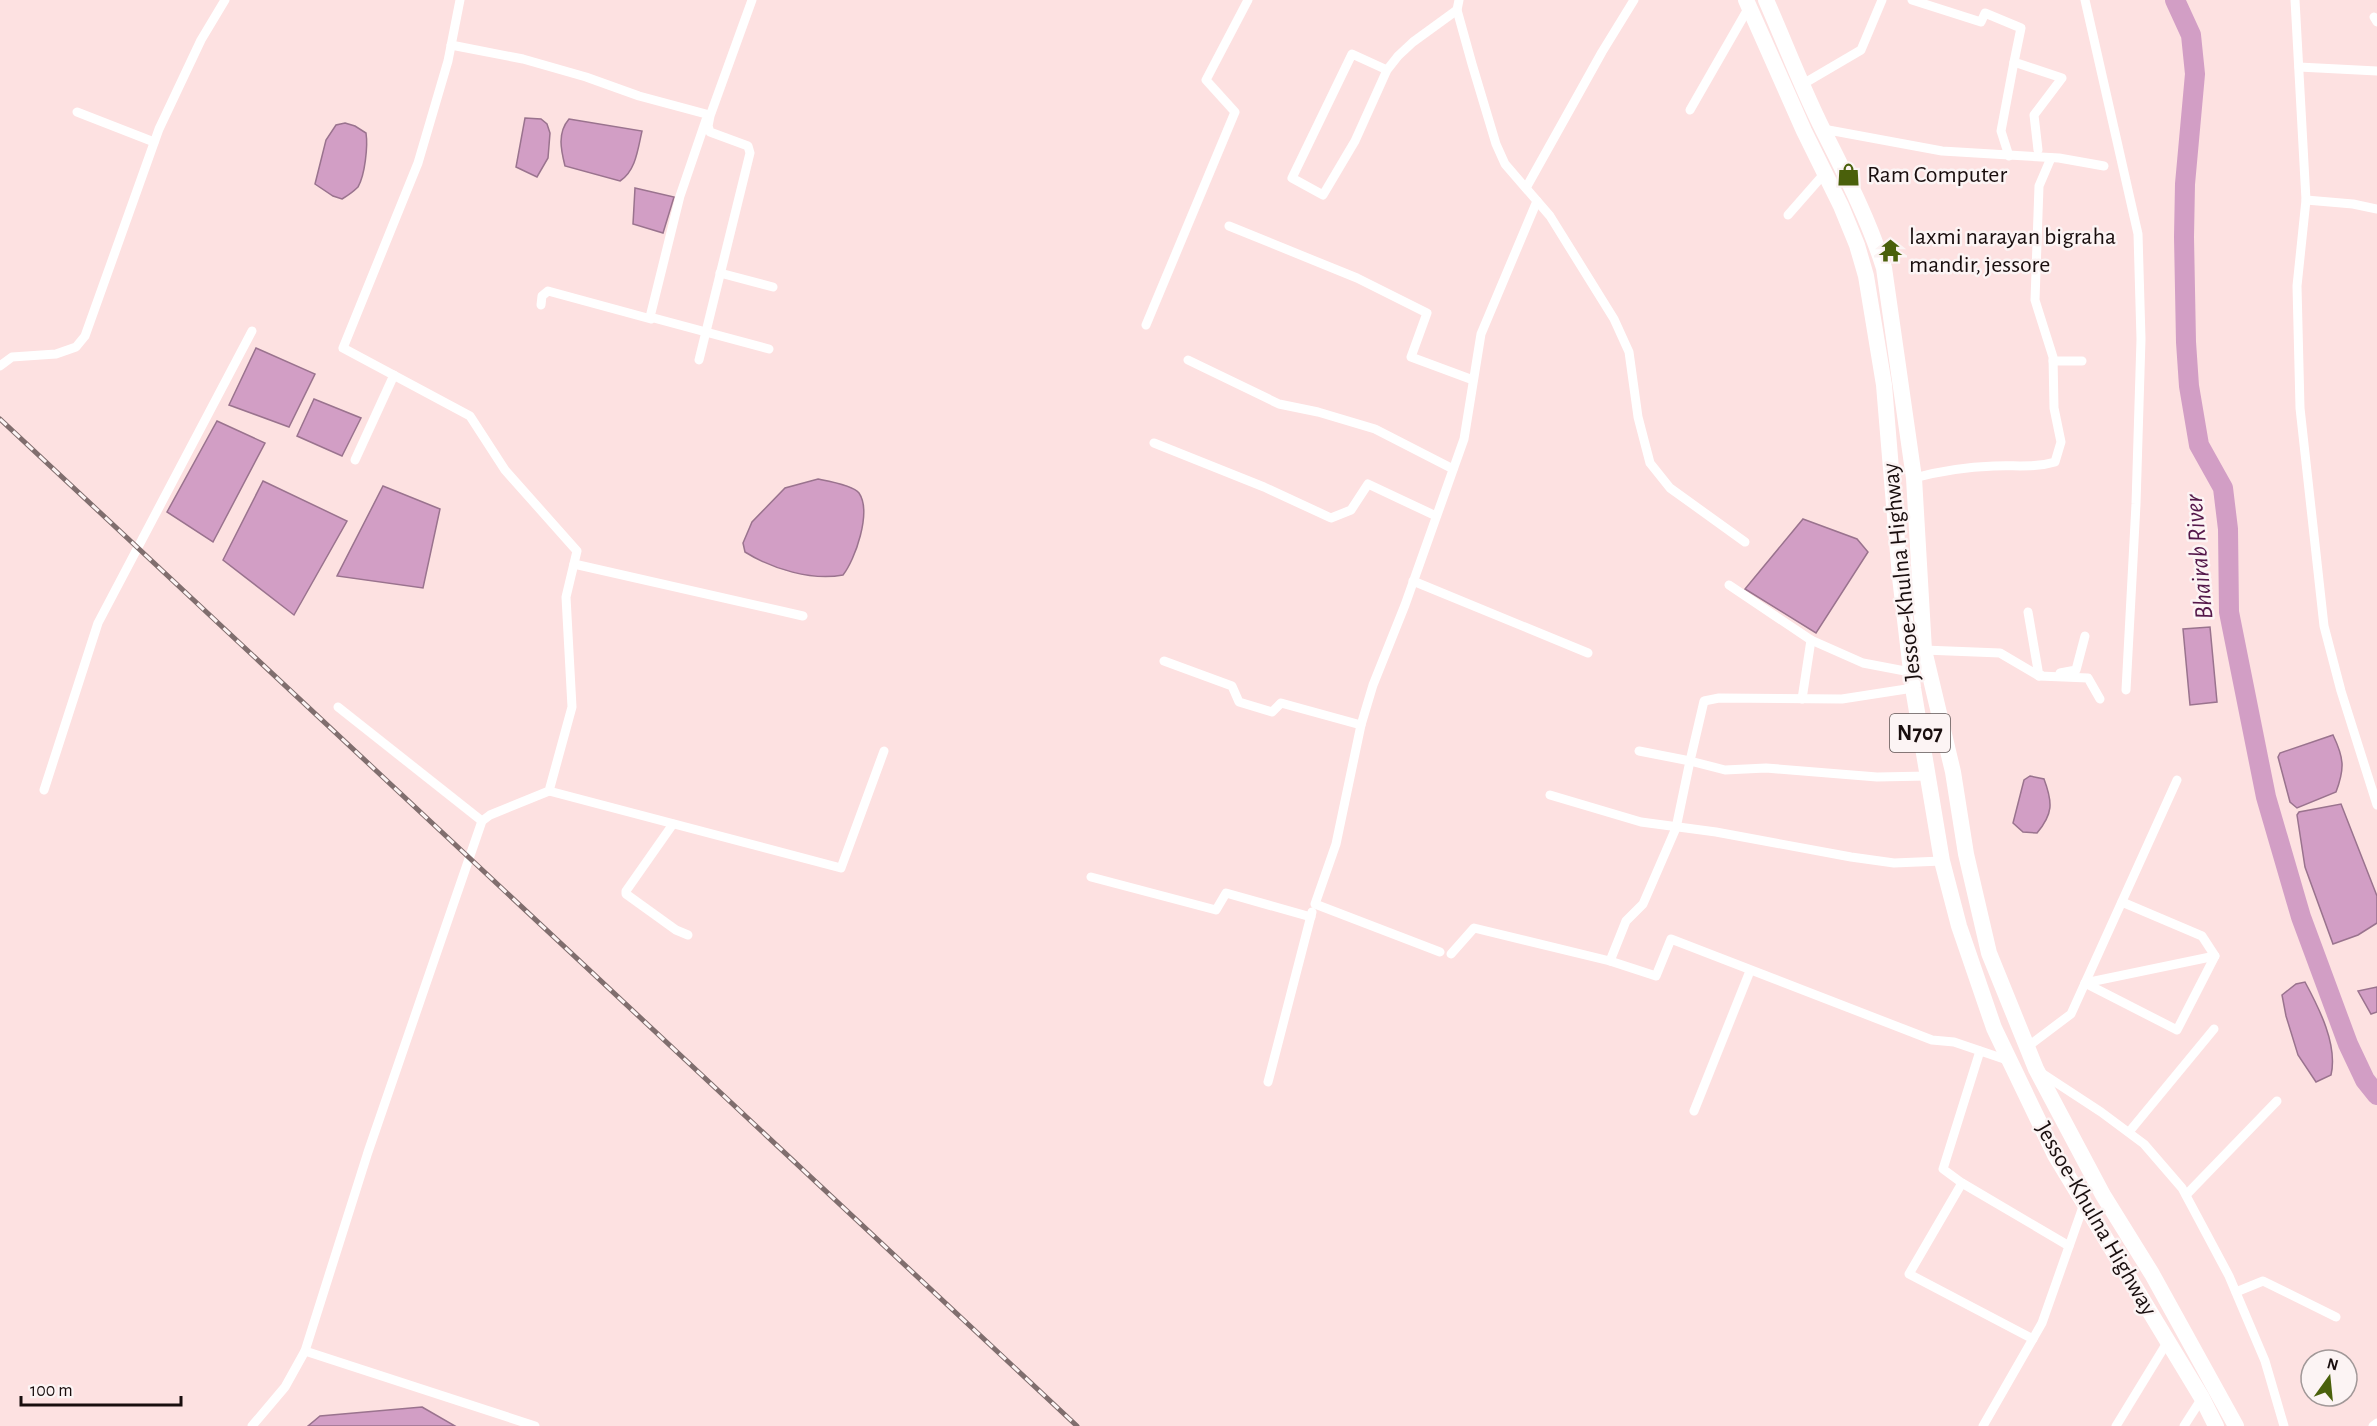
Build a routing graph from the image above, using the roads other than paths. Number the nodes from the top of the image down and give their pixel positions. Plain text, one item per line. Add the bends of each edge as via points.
1 (225, 0) edge
2 (460, 0) edge
3 (752, 0) edge
4 (1248, 0) edge
5 (1634, 0) edge
6 (1766, 0) edge
7 (1882, 0) edge
8 (1912, 0) edge
9 (2085, 0) edge
10 (2295, 0) edge
11 (1747, 4) edge
12 (1458, 5) edge
13 (451, 45) junction
14 (2014, 62) junction
15 (2299, 67) junction
16 (1387, 70) junction
17 (2377, 71) edge
18 (1803, 84) junction
19 (1690, 110) dead end
20 (77, 112) dead end
21 (1823, 129) junction
22 (154, 142) junction
23 (2038, 150) dead end
24 (2009, 156) junction
25 (2051, 158) junction
26 (2104, 166) dead end
27 (1824, 174) junction
28 (1526, 188) junction
29 (2306, 200) junction
30 (1537, 201) junction
31 (2377, 209) edge
32 (1788, 215) dead end
33 (1229, 226) dead end
34 (720, 273) junction
35 (773, 287) dead end
36 (541, 305) dead end
37 (651, 319) junction
38 (1146, 325) dead end
39 (252, 331) dead end
40 (706, 332) junction
41 (769, 349) dead end
42 (699, 360) dead end
43 (1188, 360) dead end
44 (2053, 361) junction
45 (2082, 361) dead end
46 (0, 366) edge
47 (394, 375) junction
48 (1473, 380) junction
49 (1154, 443) dead end
50 (356, 460) dead end
51 (1453, 469) junction
52 (1914, 478) junction
53 (1436, 516) junction
54 (1745, 542) dead end
55 (574, 564) junction
56 (1413, 581) junction
57 (1729, 585) dead end
58 (2028, 612) dead end
59 (803, 616) dead end
60 (2085, 636) dead end
61 (1811, 640) junction
62 (1924, 650) junction
63 (1588, 653) dead end
64 (1164, 661) dead end
65 (1905, 671) dead end
66 (2039, 676) junction
67 (1913, 688) junction
68 (2126, 690) dead end
69 (1802, 699) junction
70 (2100, 699) dead end
71 (338, 707) dead end
72 (1361, 725) junction
73 (884, 751) dead end
74 (1639, 751) dead end
75 (1690, 761) junction
76 (1928, 776) junction
77 (2177, 780) dead end
78 (44, 790) dead end
79 (549, 792) junction
80 (1550, 795) dead end
81 (2377, 805) edge
82 (482, 821) junction
83 (673, 824) junction
84 (1676, 828) junction
85 (1942, 861) junction
86 (1091, 877) dead end
87 (2122, 902) junction
88 (1315, 904) junction
89 (1311, 917) junction
90 (688, 935) dead end
91 (1440, 952) dead end
92 (1451, 954) dead end
93 (2215, 956) junction
94 (1610, 962) junction
95 (1750, 971) junction
96 (2085, 983) junction
97 (2214, 1029) dead end
98 (2026, 1048) junction
99 (1980, 1051) junction
100 (2012, 1062) junction
101 (2036, 1069) junction
102 (1268, 1082) dead end
103 (2277, 1101) dead end
104 (1694, 1111) dead end
105 (2129, 1132) junction
106 (1962, 1183) junction
107 (2186, 1195) junction
108 (2084, 1204) junction
109 (2069, 1246) junction
110 (2236, 1292) junction
111 (2336, 1317) dead end
112 (2033, 1339) junction
113 (2168, 1341) junction
114 (304, 1351) junction
115 (2202, 1398) junction
116 (2377, 1423) edge
117 (252, 1426) edge
118 (535, 1426) edge
119 (1983, 1426) edge
120 (2116, 1426) edge
121 (2184, 1426) edge
122 (2216, 1426) edge
123 (2236, 1426) edge
124 (2284, 1426) edge
125 (2373, 1426) edge

1 - 22 street via 180,81
2 - 13 street
3 - 34 street via 708,126 710,132 748,146 750,153
4 - 38 street via 1206,80 1235,112
5 - 28 street
6 - 18 highway, Jessoe-Khulna Highway / N707
7 - 18 street via 1861,50
8 - 14 street via 1981,22 1985,13 2021,28
9 - 68 street via 2138,234 2141,339
10 - 15 street
11 - 19 street
11 - 27 highway, Jessoe-Khulna Highway / N707
12 - 16 street via 1413,42
12 - 28 street via 1496,144 1505,164
13 - 37 street via 585,76 706,115 680,196 649,314
13 - 47 street via 418,163 343,348
14 - 23 street via 2061,78 2034,115
14 - 24 street via 2001,131
15 - 17 street
15 - 29 street
16 - 16 street via 1323,195 1292,178 1352,54
18 - 21 highway, Jessoe-Khulna Highway / N707
20 - 22 street
21 - 24 street via 1942,152
21 - 52 highway, Jessoe-Khulna Highway / N707 via 1853,186 1884,268
22 - 46 street via 85,336 76,347 56,354 12,357
24 - 25 street
25 - 26 street
25 - 44 street via 2039,186 2035,300
27 - 32 street
27 - 67 highway, Jessoe-Khulna Highway / N707 via 1857,245 1875,321
28 - 30 street
29 - 31 street
29 - 81 street via 2297,286 2300,408 2324,626
30 - 48 street via 1481,334
30 - 54 street via 1614,319 1629,352 1638,417 1650,463 1670,488
33 - 48 street via 1357,278 1427,313 1411,357
34 - 35 street
34 - 40 street
36 - 37 street via 548,291
37 - 40 street
39 - 78 street via 98,623
40 - 41 street
40 - 42 street
43 - 51 street via 1279,404 1375,429
44 - 45 street
44 - 52 street via 2054,408 2061,442 2055,462 1943,470
47 - 50 street
47 - 55 street via 470,416 505,470 577,551
48 - 51 street via 1464,439
49 - 53 street via 1331,518 1352,510 1368,484
51 - 53 street
52 - 62 highway, Jessoe-Khulna Highway / N707
53 - 56 street
55 - 59 street
55 - 79 street via 566,597 572,707
56 - 63 street
56 - 72 street
57 - 61 street
58 - 66 street
60 - 66 street via 2076,670
61 - 65 street via 1863,663
61 - 69 street
62 - 66 street via 2000,653
62 - 98 highway, Jessoe-Khulna Highway / N707 via 1989,953
64 - 72 street via 1232,686 1239,702 1272,712 1281,703
66 - 70 street via 2088,678
67 - 69 street via 1842,699
67 - 76 highway, Jessoe-Khulna Highway / N707
69 - 75 street via 1704,701
71 - 82 street
72 - 88 street via 1336,844
73 - 83 street via 841,868
74 - 75 street
75 - 76 street via 1725,770 1766,768 1876,777
75 - 84 street
76 - 85 highway, Jessoe-Khulna Highway / N707
77 - 87 street
79 - 82 street
79 - 83 street
80 - 84 street via 1641,822
82 - 114 street
83 - 90 street via 626,894
84 - 85 street via 1894,863
84 - 94 street via 1643,904 1626,921
85 - 100 highway, Jessoe-Khulna Highway / N707 via 1959,926 1994,1028
86 - 89 street via 1216,909 1226,893
87 - 93 street via 2202,936
87 - 96 street
88 - 89 street
88 - 91 street
89 - 102 street
92 - 94 street via 1474,928
93 - 96 street
93 - 96 street via 2176,1030
94 - 95 street via 1656,976 1671,939
95 - 99 street via 1932,1040
95 - 104 street
96 - 98 street via 2071,1014
97 - 105 street
98 - 101 highway, Jessoe-Khulna Highway / N707
99 - 100 street
99 - 106 street via 1943,1169
100 - 108 highway, Jessoe-Khulna Highway / N707 via 2055,1155
101 - 105 street
101 - 123 highway, Jessoe-Khulna Highway / N707 via 2103,1195 2152,1274
103 - 107 street
105 - 107 street via 2144,1144
106 - 109 street
106 - 112 street via 1909,1274
107 - 110 street
108 - 109 street
108 - 113 highway, Jessoe-Khulna Highway / N707
109 - 112 street
110 - 111 street via 2263,1281
110 - 124 street via 2265,1361
112 - 119 street
113 - 115 highway, Jessoe-Khulna Highway / N707
113 - 120 street
114 - 117 street via 285,1387
114 - 118 street
115 - 121 street
115 - 122 highway, Jessoe-Khulna Highway / N707
116 - 125 street

